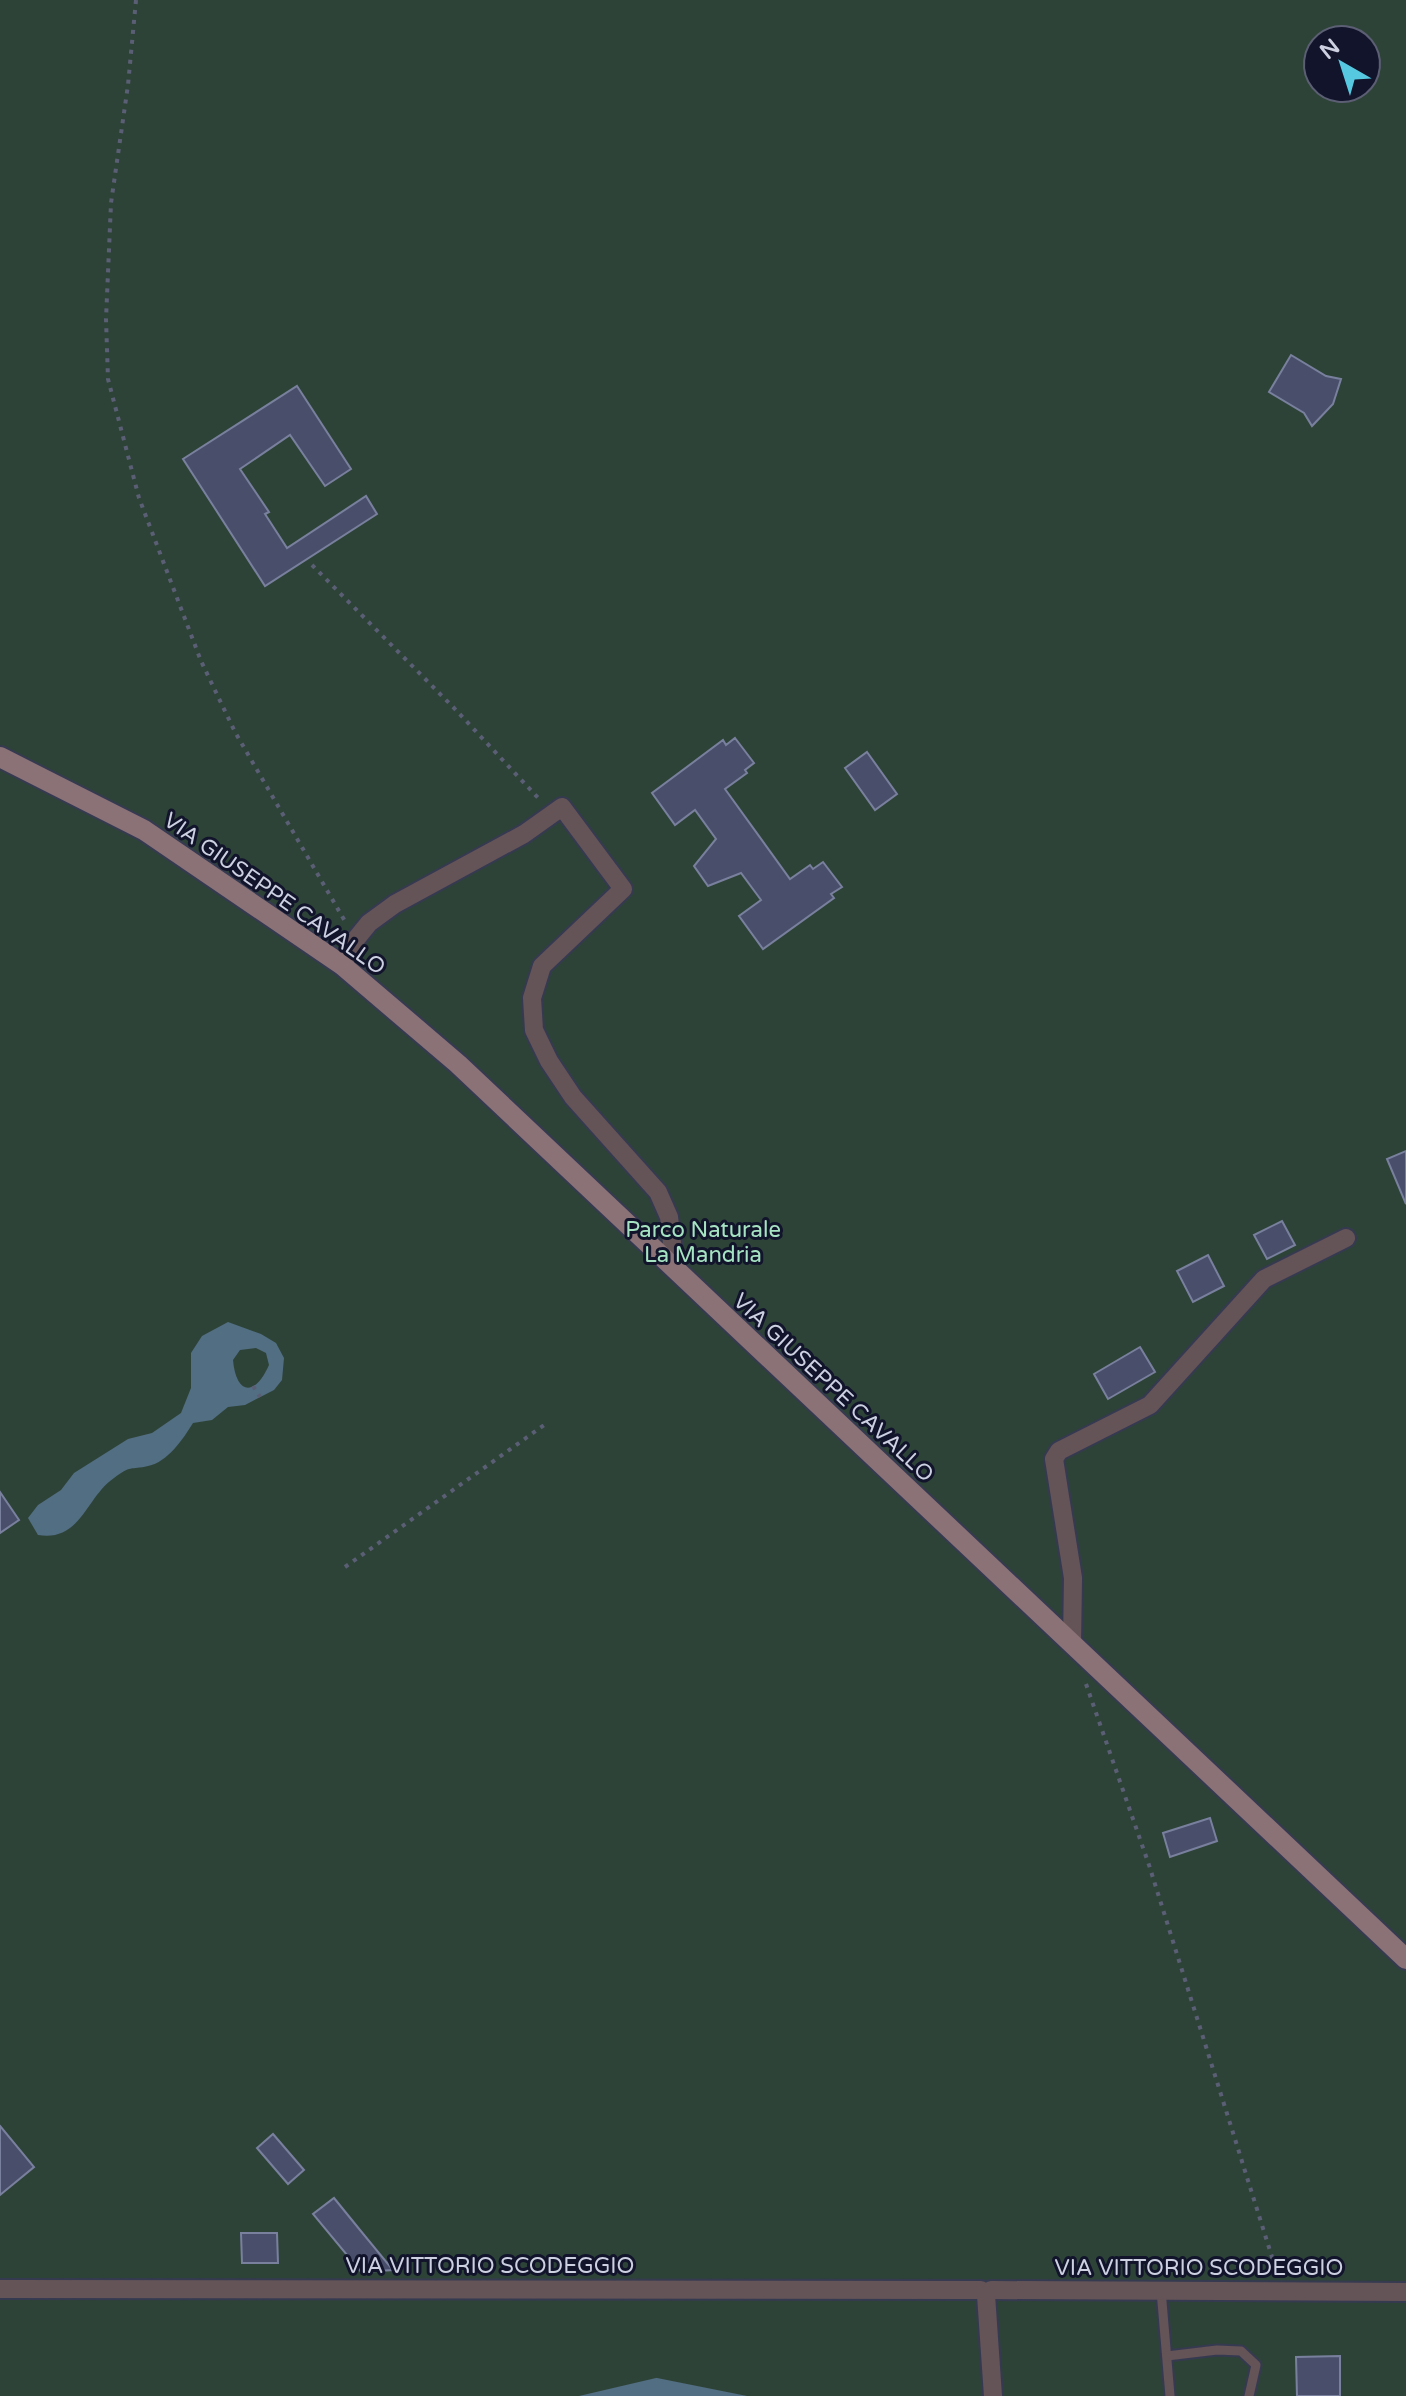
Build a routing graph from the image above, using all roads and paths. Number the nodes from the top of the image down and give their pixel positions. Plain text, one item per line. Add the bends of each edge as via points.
1 (136, 0) edge
2 (312, 565) dead end
3 (0, 757) edge
4 (553, 814) junction
5 (356, 939) junction
6 (342, 965) junction
7 (1346, 1238) dead end
8 (666, 1261) junction
9 (253, 1386) dead end
10 (260, 1397) dead end
11 (547, 1423) dead end
12 (345, 1567) dead end
13 (1072, 1644) junction
14 (1406, 1959) edge
15 (0, 2289) edge
16 (1161, 2290) junction
17 (1283, 2290) junction
18 (986, 2292) junction
19 (1406, 2292) edge
20 (1167, 2356) junction
21 (993, 2396) edge
22 (1170, 2396) edge
23 (1249, 2396) edge

1 - 5 path via 111,203 108,379 139,498 201,661 235,732
2 - 4 path
3 - 6 street, VIA GIUSEPPE CAVALLO via 144,830
4 - 5 street via 395,904
4 - 8 street via 562,807 623,889 542,966 532,998 534,1030 573,1097 658,1192 669,1217 672,1243
5 - 6 street
6 - 8 street, VIA GIUSEPPE CAVALLO via 458,1064
7 - 13 street via 1264,1279 1150,1405 1059,1451 1054,1459 1073,1578
8 - 13 street, VIA GIUSEPPE CAVALLO
9 - 10 path
11 - 12 path
13 - 14 street, VIA GIUSEPPE CAVALLO
13 - 17 path via 1149,1865
15 - 18 street, VIA VITTORIO SCODEGGIO
16 - 17 street, VIA VITTORIO SCODEGGIO
16 - 18 street, VIA VITTORIO SCODEGGIO
16 - 20 lane
17 - 19 street, VIA VITTORIO SCODEGGIO
18 - 21 street
20 - 22 lane
20 - 23 lane via 1241,2351 1256,2365

